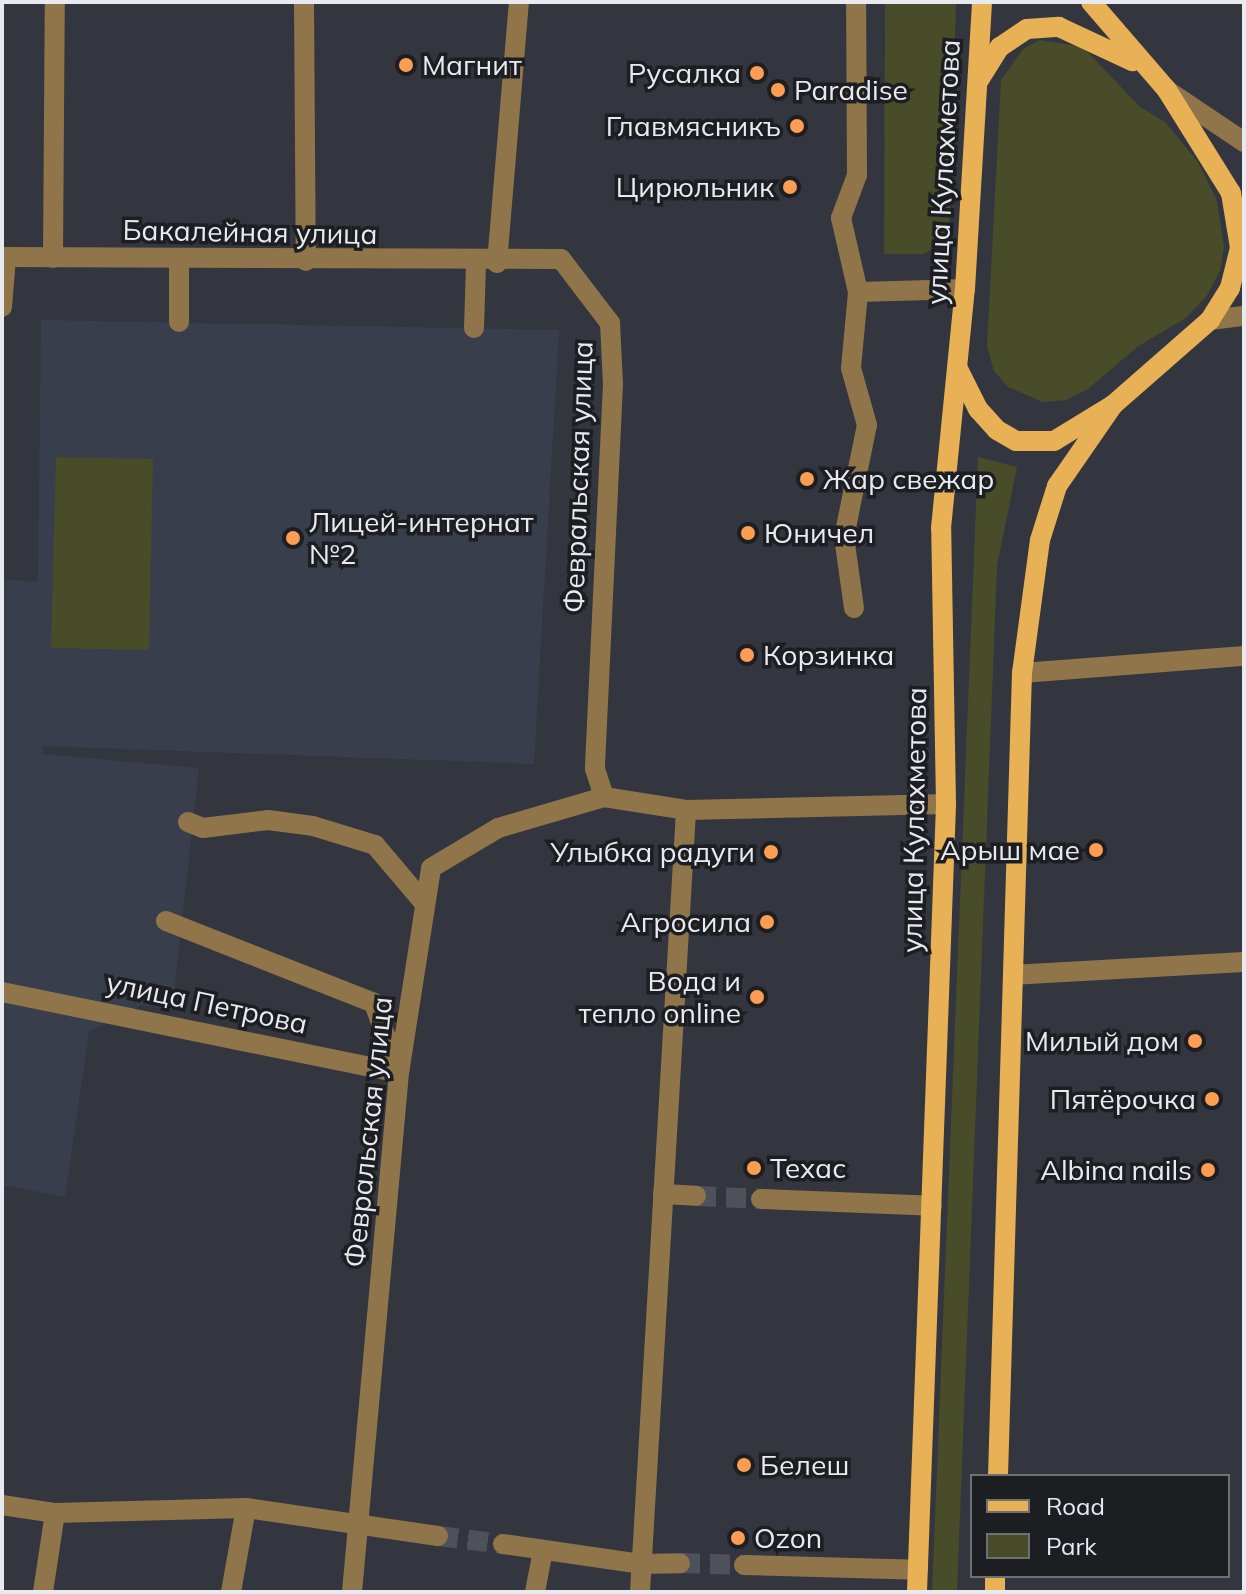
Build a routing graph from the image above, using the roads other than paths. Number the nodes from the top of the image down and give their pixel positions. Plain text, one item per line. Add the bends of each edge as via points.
1 (55, 2) edge
2 (304, 2) edge
3 (519, 2) edge
4 (856, 2) edge
5 (982, 2) edge
6 (1091, 2) edge
7 (1145, 69) junction
8 (976, 83) junction
9 (1167, 90) junction
10 (1244, 142) edge
11 (4, 257) edge
12 (53, 258) junction
13 (179, 258) junction
14 (306, 261) junction
15 (476, 263) junction
16 (497, 263) junction
17 (965, 289) junction
18 (858, 292) junction
19 (2, 307) edge
20 (1244, 316) edge
21 (1210, 320) junction
22 (179, 322) dead end
23 (474, 328) dead end
24 (958, 369) junction
25 (1113, 405) junction
26 (854, 608) dead end
27 (1244, 656) edge
28 (1022, 673) junction
29 (604, 797) junction
30 (946, 804) junction
31 (686, 810) junction
32 (188, 822) dead end
33 (425, 904) junction
34 (166, 921) dead end
35 (1244, 962) edge
36 (1013, 975) junction
37 (2, 992) edge
38 (399, 1073) junction
39 (663, 1194) junction
40 (696, 1196) tunnel mouth
41 (761, 1199) tunnel mouth
42 (932, 1206) junction
43 (998, 1474) edge
44 (2, 1505) edge
45 (246, 1508) junction
46 (55, 1513) junction
47 (358, 1526) junction
48 (438, 1536) tunnel mouth
49 (503, 1544) tunnel mouth
50 (543, 1550) junction
51 (680, 1563) tunnel mouth
52 (641, 1564) junction
53 (744, 1565) tunnel mouth
54 (918, 1570) junction
55 (43, 1592) edge
56 (231, 1592) edge
57 (352, 1592) edge
58 (535, 1592) edge
59 (640, 1592) edge
60 (917, 1592) edge

1 - 12 street
2 - 14 street
3 - 16 street
4 - 18 street via 857,175 841,218
5 - 8 main road, улица Кулахметова
6 - 7 main road
7 - 8 main road via 1091,37 1059,27 1027,29 1000,47
7 - 9 main road
8 - 17 main road, улица Кулахметова
9 - 10 street
9 - 21 main road via 1231,193 1240,248 1230,288
11 - 12 street, Бакалейная улица
11 - 19 street
12 - 13 street, Бакалейная улица
13 - 14 street, Бакалейная улица
13 - 22 street
14 - 15 street, Бакалейная улица
15 - 16 street, Бакалейная улица
15 - 23 street
16 - 29 street, Февральская улица via 561,259 610,323 613,384 595,769
17 - 18 street
17 - 24 main road, улица Кулахметова
18 - 26 street via 851,368 867,425 844,537
20 - 21 street
21 - 25 main road
24 - 25 main road via 978,409 1016,441 1054,441
24 - 30 main road, улица Кулахметова via 941,528
25 - 28 main road via 1057,486 1040,540
27 - 28 street
28 - 36 main road
29 - 31 street, Февральская улица
29 - 33 street, Февральская улица via 498,828 431,868
30 - 31 street, Февральская улица
30 - 42 main road, улица Кулахметова
31 - 39 street
32 - 33 street via 203,828 268,820 375,845
33 - 38 street, Февральская улица
34 - 38 street via 374,1003
35 - 36 street
36 - 43 main road
37 - 38 street, улица Петрова
38 - 47 street, Февральская улица
39 - 40 street
39 - 52 street
41 - 42 street
42 - 54 main road, улица Кулахметова
44 - 46 street
45 - 46 street
45 - 47 street
45 - 56 street
46 - 55 street
47 - 48 street
47 - 57 street, Февральская улица
49 - 50 street
50 - 52 street
50 - 58 street
51 - 52 street
52 - 59 street
53 - 54 street
54 - 60 main road, улица Кулахметова

